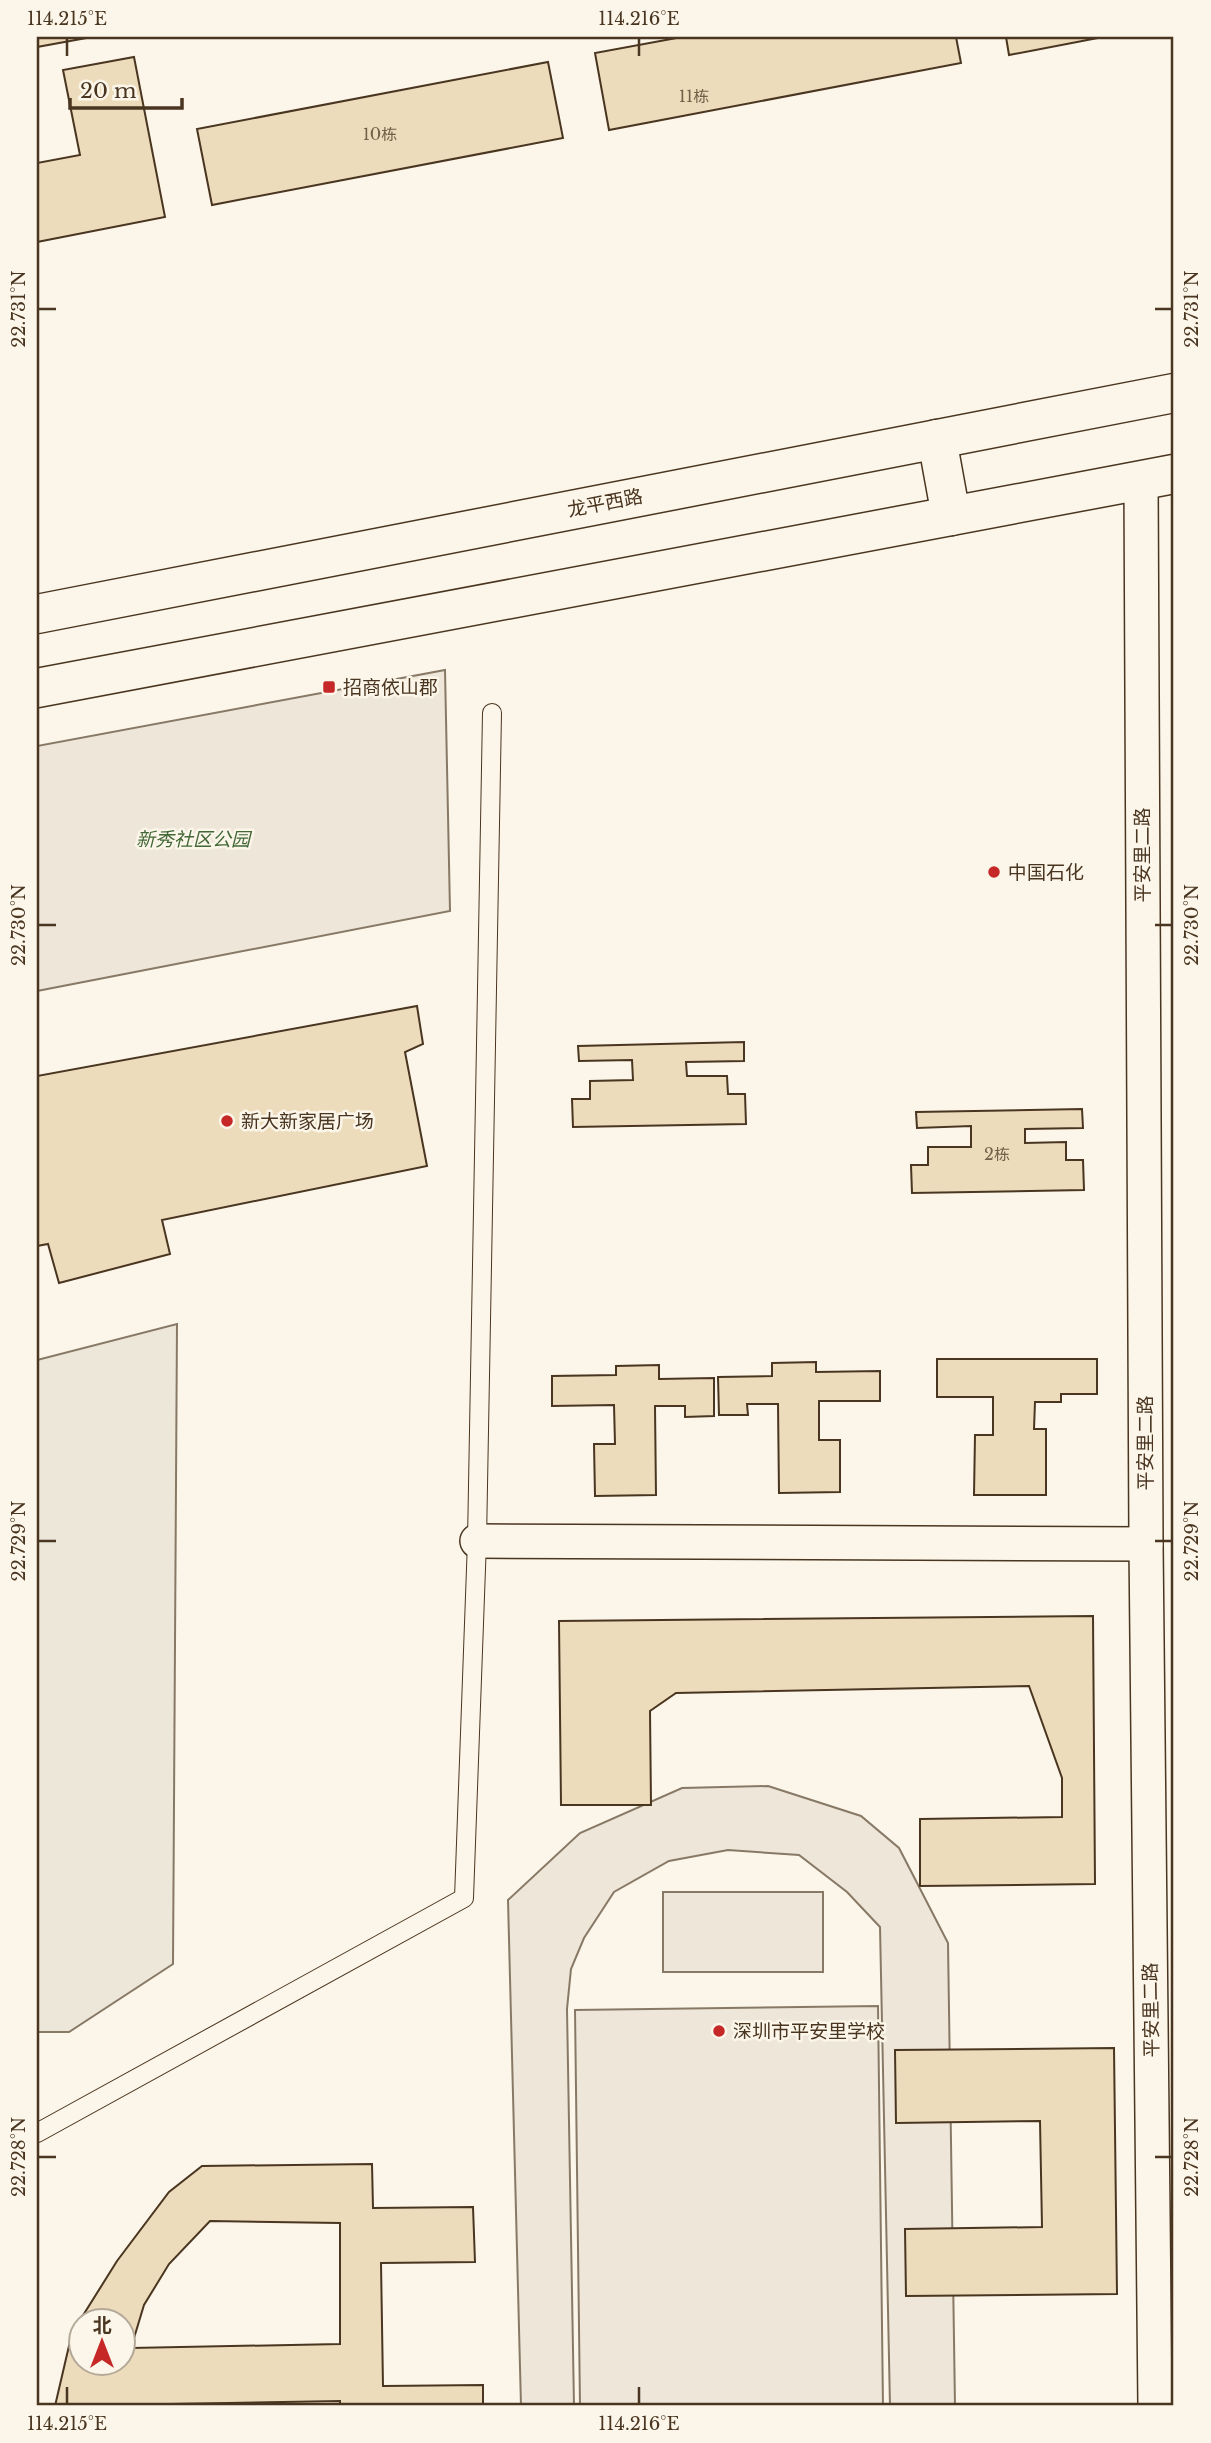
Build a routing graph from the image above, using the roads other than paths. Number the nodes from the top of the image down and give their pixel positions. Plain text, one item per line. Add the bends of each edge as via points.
1 (1174, 393) edge
2 (937, 439) junction
3 (1157, 477) edge
4 (951, 516) junction
5 (37, 614) edge
6 (37, 688) edge
7 (492, 713) dead end
8 (477, 1541) junction
9 (1146, 1544) junction
10 (37, 2133) edge
11 (1155, 2406) edge

1 - 2 main road, 龙平西路
2 - 4 main road
2 - 5 main road, 龙平西路
3 - 4 main road
3 - 9 street, 平安里二路
4 - 6 main road
7 - 8 lane
8 - 9 street
8 - 10 lane via 464,1898
9 - 11 street, 平安里二路

